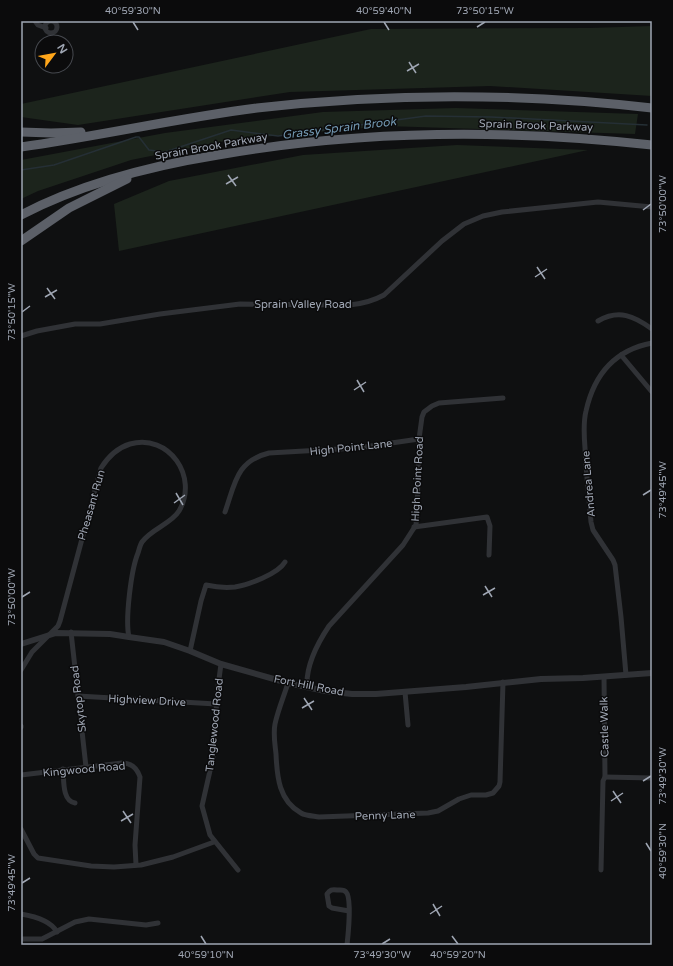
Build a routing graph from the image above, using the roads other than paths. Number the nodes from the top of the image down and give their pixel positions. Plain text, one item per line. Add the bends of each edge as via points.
1 (35, 21) edge
2 (46, 28) dead end
3 (652, 108) edge
4 (142, 126) junction
5 (21, 132) edge
6 (652, 145) edge
7 (21, 147) edge
8 (148, 169) junction
9 (652, 207) edge
10 (21, 215) edge
11 (21, 240) edge
12 (598, 321) dead end
13 (652, 329) edge
14 (21, 336) edge
15 (652, 343) edge
16 (621, 355) junction
17 (652, 392) edge
18 (503, 398) dead end
19 (419, 439) junction
20 (225, 512) dead end
21 (414, 527) junction
22 (489, 555) dead end
23 (285, 562) dead end
24 (71, 632) junction
25 (50, 634) junction
26 (129, 637) junction
27 (21, 644) edge
28 (190, 651) junction
29 (221, 664) junction
30 (21, 670) edge
31 (652, 673) edge
32 (626, 675) junction
33 (604, 677) junction
34 (504, 682) junction
35 (288, 683) junction
36 (307, 686) junction
37 (405, 692) junction
38 (78, 696) junction
39 (216, 704) junction
40 (408, 725) dead end
41 (86, 767) junction
42 (63, 770) junction
43 (21, 775) edge
44 (605, 777) junction
45 (652, 778) edge
46 (75, 803) dead end
47 (21, 829) edge
48 (214, 842) junction
49 (136, 866) junction
50 (238, 870) dead end
51 (601, 870) dead end
52 (349, 911) junction
53 (21, 914) edge
54 (158, 923) dead end
55 (57, 932) junction
56 (21, 939) edge
57 (347, 945) edge

1 - 2 street
3 - 4 highway via 526,98 391,98 268,107
4 - 5 highway via 59,133
4 - 7 highway
6 - 8 highway, Sprain Brook Parkway via 526,136 391,136 318,141 256,149
8 - 10 highway, Sprain Brook Parkway via 76,190
8 - 11 highway via 81,202
9 - 14 street, Sprain Valley Road via 598,202 483,216 464,224 442,241 384,295 362,304 240,304 100,324 74,324
12 - 13 street via 619,314 640,320
15 - 16 street, Andrea Lane
16 - 17 street
16 - 32 street, Andrea Lane via 609,364 597,381 586,412 584,430 591,522 593,530 614,565 622,617
18 - 19 street, High Point Road via 447,402 432,406 422,417
19 - 20 street, High Point Lane via 357,448 260,455 247,462 242,469
19 - 21 street, High Point Road via 417,512
21 - 22 street via 487,517 490,526
21 - 36 street, High Point Road via 403,545 329,626 313,656 308,670
23 - 28 street via 279,570 244,584 226,587 206,585
24 - 25 street, Fort Hill Road
24 - 26 street, Fort Hill Road
24 - 38 street, Skytop Road
25 - 26 street, Pheasant Run via 60,621 101,468 118,449 136,442 160,445 168,450 185,478 186,494 175,516 142,542 137,555 127,619
25 - 27 street, Fort Hill Road
25 - 30 street, Pheasant Run via 32,652
26 - 28 street, Fort Hill Road via 164,642
28 - 29 street, Fort Hill Road
29 - 35 street, Fort Hill Road
29 - 39 street, Tanglewood Road
31 - 32 street, Fort Hill Road
32 - 33 street, Fort Hill Road
33 - 34 street, Fort Hill Road
33 - 44 street, Castle Walk
34 - 35 street, Penny Lane via 500,782 492,793 471,795 438,811 428,813 319,817 302,814 291,805 280,789 274,731
34 - 37 street, Fort Hill Road
35 - 36 street, Fort Hill Road
36 - 37 street, Fort Hill Road via 352,694
37 - 40 street
38 - 39 street, Highview Drive
38 - 41 street, Skytop Road
39 - 48 street, Tanglewood Road via 214,753 202,806
41 - 42 street, Kingwood Road
41 - 49 street, Kingwood Road via 126,763 138,772 140,783 136,822
42 - 43 street, Kingwood Road
42 - 46 street via 68,799
44 - 45 street
44 - 51 street, Castle Walk
47 - 49 street via 34,854 44,860 91,866
48 - 49 street
48 - 50 street, Tanglewood Road
52 - 52 street via 329,906 328,892 333,889 345,890
52 - 57 street
53 - 55 street via 54,926
54 - 55 street via 89,919 75,922
55 - 56 street via 42,939

